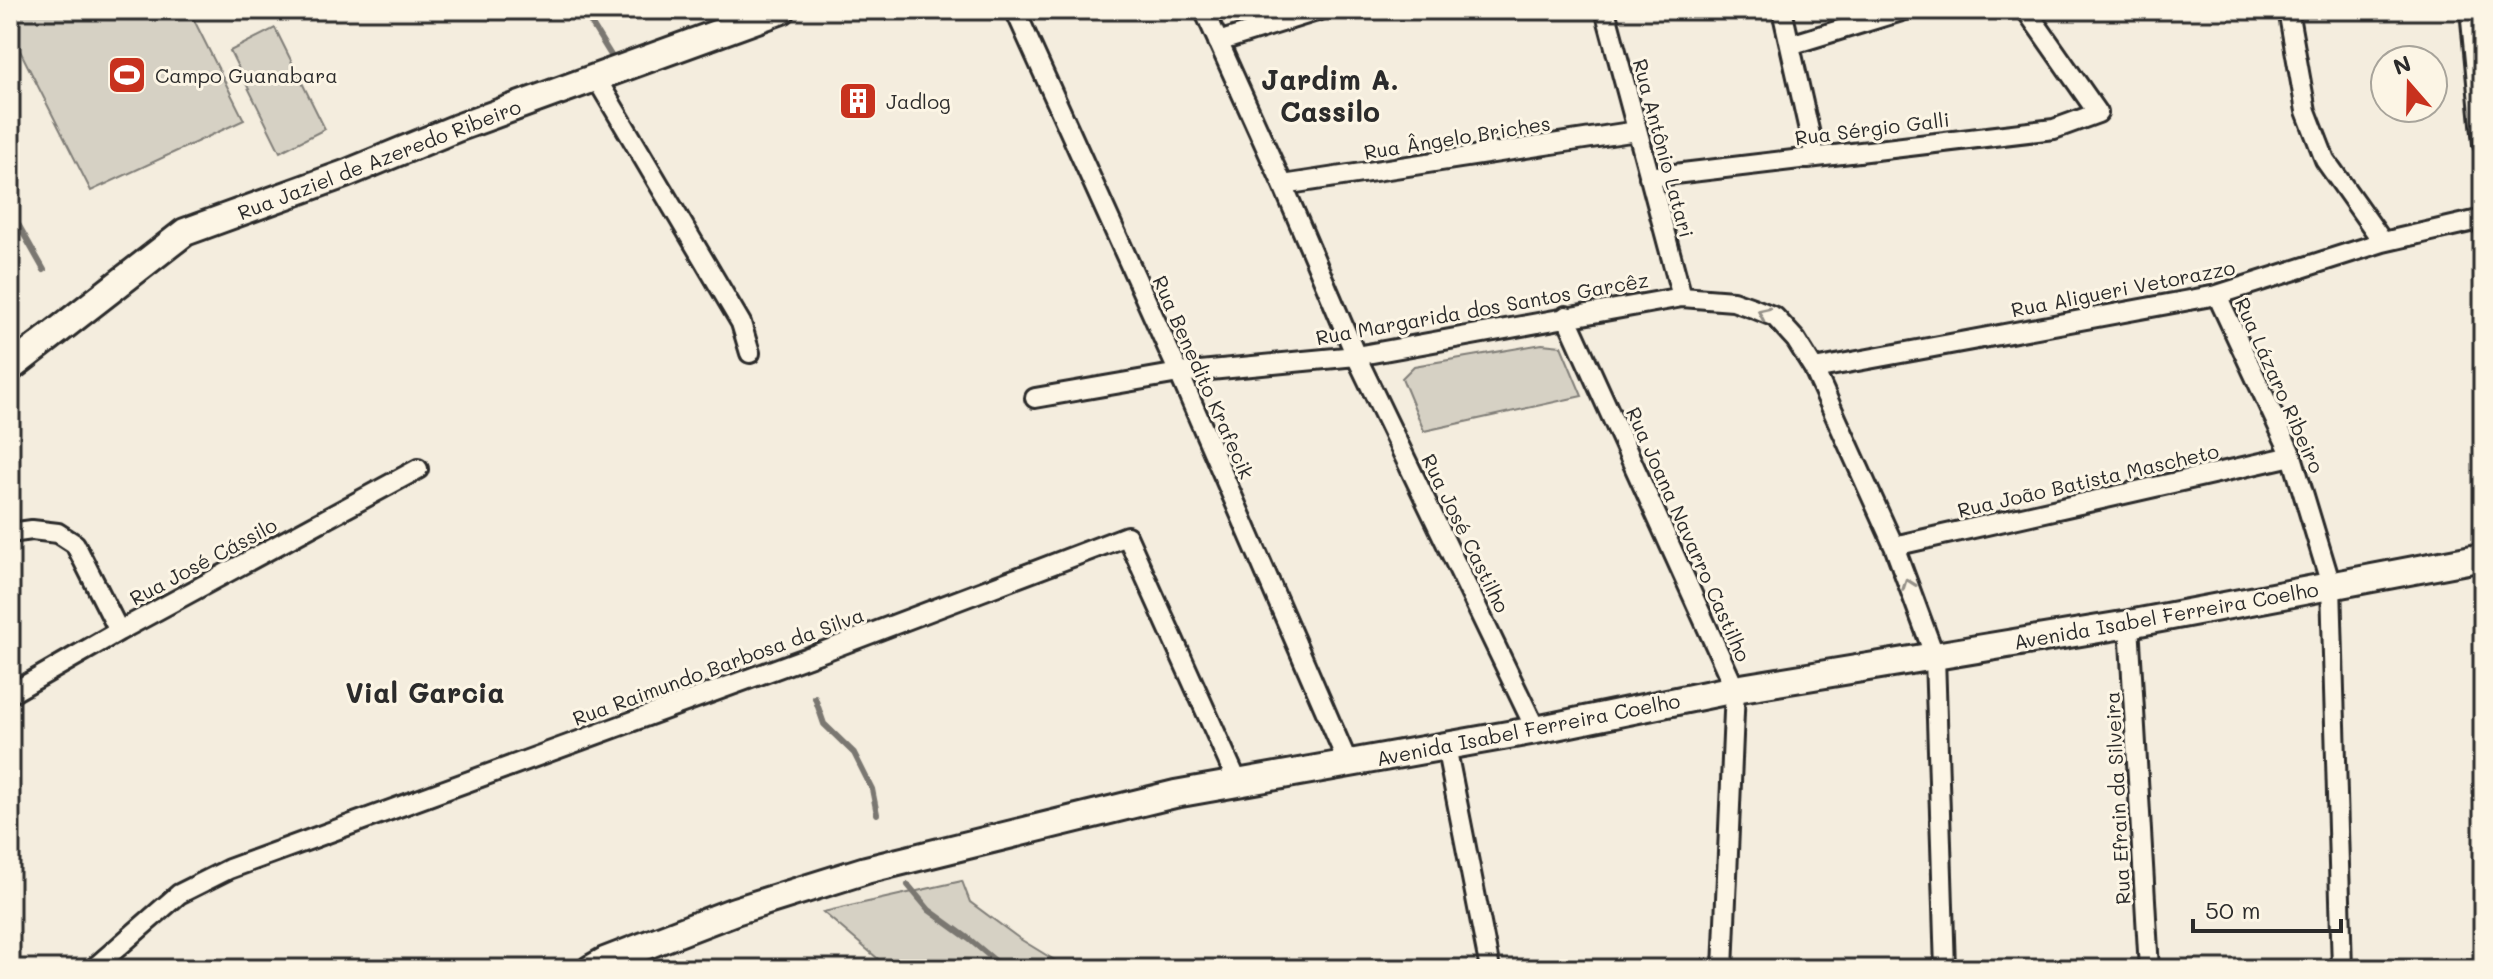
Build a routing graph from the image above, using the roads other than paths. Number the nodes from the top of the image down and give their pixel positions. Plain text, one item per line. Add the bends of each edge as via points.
1 (782, 10) edge
2 (1015, 10) edge
3 (1204, 10) edge
4 (1320, 10) edge
5 (1605, 10) edge
6 (1782, 10) edge
7 (1905, 10) edge
8 (2026, 10) edge
9 (2288, 10) edge
10 (2470, 10) edge
11 (1218, 42) junction
12 (1790, 45) junction
13 (596, 78) junction
14 (1637, 131) junction
15 (2483, 144) edge
16 (1815, 157) junction
17 (1649, 177) junction
18 (1283, 185) junction
19 (2483, 219) edge
20 (2383, 242) junction
21 (2217, 295) junction
22 (1682, 297) junction
23 (1566, 316) junction
24 (750, 353) dead end
25 (1356, 356) junction
26 (10, 368) edge
27 (1814, 369) junction
28 (1179, 373) junction
29 (1035, 398) dead end
30 (2292, 456) junction
31 (418, 469) dead end
32 (10, 533) edge
33 (1894, 546) junction
34 (2483, 557) edge
35 (2331, 585) junction
36 (2129, 624) junction
37 (119, 631) junction
38 (1935, 657) junction
39 (1735, 689) junction
40 (10, 694) edge
41 (1536, 730) junction
42 (1446, 746) junction
43 (1348, 763) junction
44 (1238, 783) junction
45 (603, 966) edge
46 (93, 969) edge
47 (1490, 969) edge
48 (1723, 969) edge
49 (1945, 969) edge
50 (2149, 969) edge
51 (2342, 969) edge

1 - 13 street, Rua Jaziel de Azeredo Ribeiro
2 - 28 street, Rua Benedito Krafecik
3 - 11 street, Rua José Castilho
4 - 11 street
5 - 14 street, Rua Antônio Latari
6 - 12 street
7 - 12 street
8 - 16 street, Rua Sérgio Galli via 2098,113 2054,129
9 - 20 street via 2315,136 2325,160
10 - 15 street
11 - 18 street, Rua José Castilho
12 - 16 street
13 - 24 street via 741,323
13 - 26 street, Rua Jaziel de Azeredo Ribeiro via 185,232
14 - 17 street, Rua Antônio Latari
14 - 18 street, Rua Ângelo Briches
16 - 17 street, Rua Sérgio Galli
17 - 22 street, Rua Antônio Latari
18 - 25 street, Rua José Castilho
19 - 20 street, Rua Aligueri Vetorazzo
20 - 21 street, Rua Aligueri Vetorazzo
21 - 27 street, Rua Aligueri Vetorazzo
21 - 30 street, Rua Lázaro Ribeiro
22 - 23 street, Rua Margarida dos Santos Garcêz
27 -> 22 street, Rua Margarida dos Santos Garcêz via 1775,317 1733,301
23 - 25 street, Rua Margarida dos Santos Garcêz
23 - 39 street, Rua Joana Navarro Castilho
25 - 28 street, Rua Margarida dos Santos Garcêz
25 - 41 street, Rua José Castilho
27 - 33 street, Rua Margarida dos Santos Garcêz
28 - 29 street, Rua Margarida dos Santos Garcêz
28 - 43 street, Rua Benedito Krafecik
30 - 33 street, Rua João Batista Mascheto
30 - 35 street, Rua Lázaro Ribeiro
31 - 37 street, Rua José Cássilo
32 - 37 street via 58,533 75,544
38 -> 33 street, Rua Margarida dos Santos Garcêz
34 - 35 street, Avenida Isabel Ferreira Coelho
35 - 36 street, Avenida Isabel Ferreira Coelho
35 - 51 street, Rua Lázaro Ribeiro
36 - 38 street, Avenida Isabel Ferreira Coelho
36 - 50 street, Rua Efrain da Silveira
37 - 40 street, Rua José Cássilo
38 - 39 street, Avenida Isabel Ferreira Coelho
38 - 49 street, Rua Margarida dos Santos Garcêz
39 - 41 street, Avenida Isabel Ferreira Coelho
39 - 48 street, Rua Joana Navarro Castilho
41 - 42 street, Avenida Isabel Ferreira Coelho
42 - 43 street, Avenida Isabel Ferreira Coelho
42 - 47 street
43 - 44 street, Avenida Isabel Ferreira Coelho
44 - 45 street, Avenida Isabel Ferreira Coelho via 866,870 735,911
44 - 46 street, Rua Raimundo Barbosa da Silva via 1127,536 229,869 179,894

